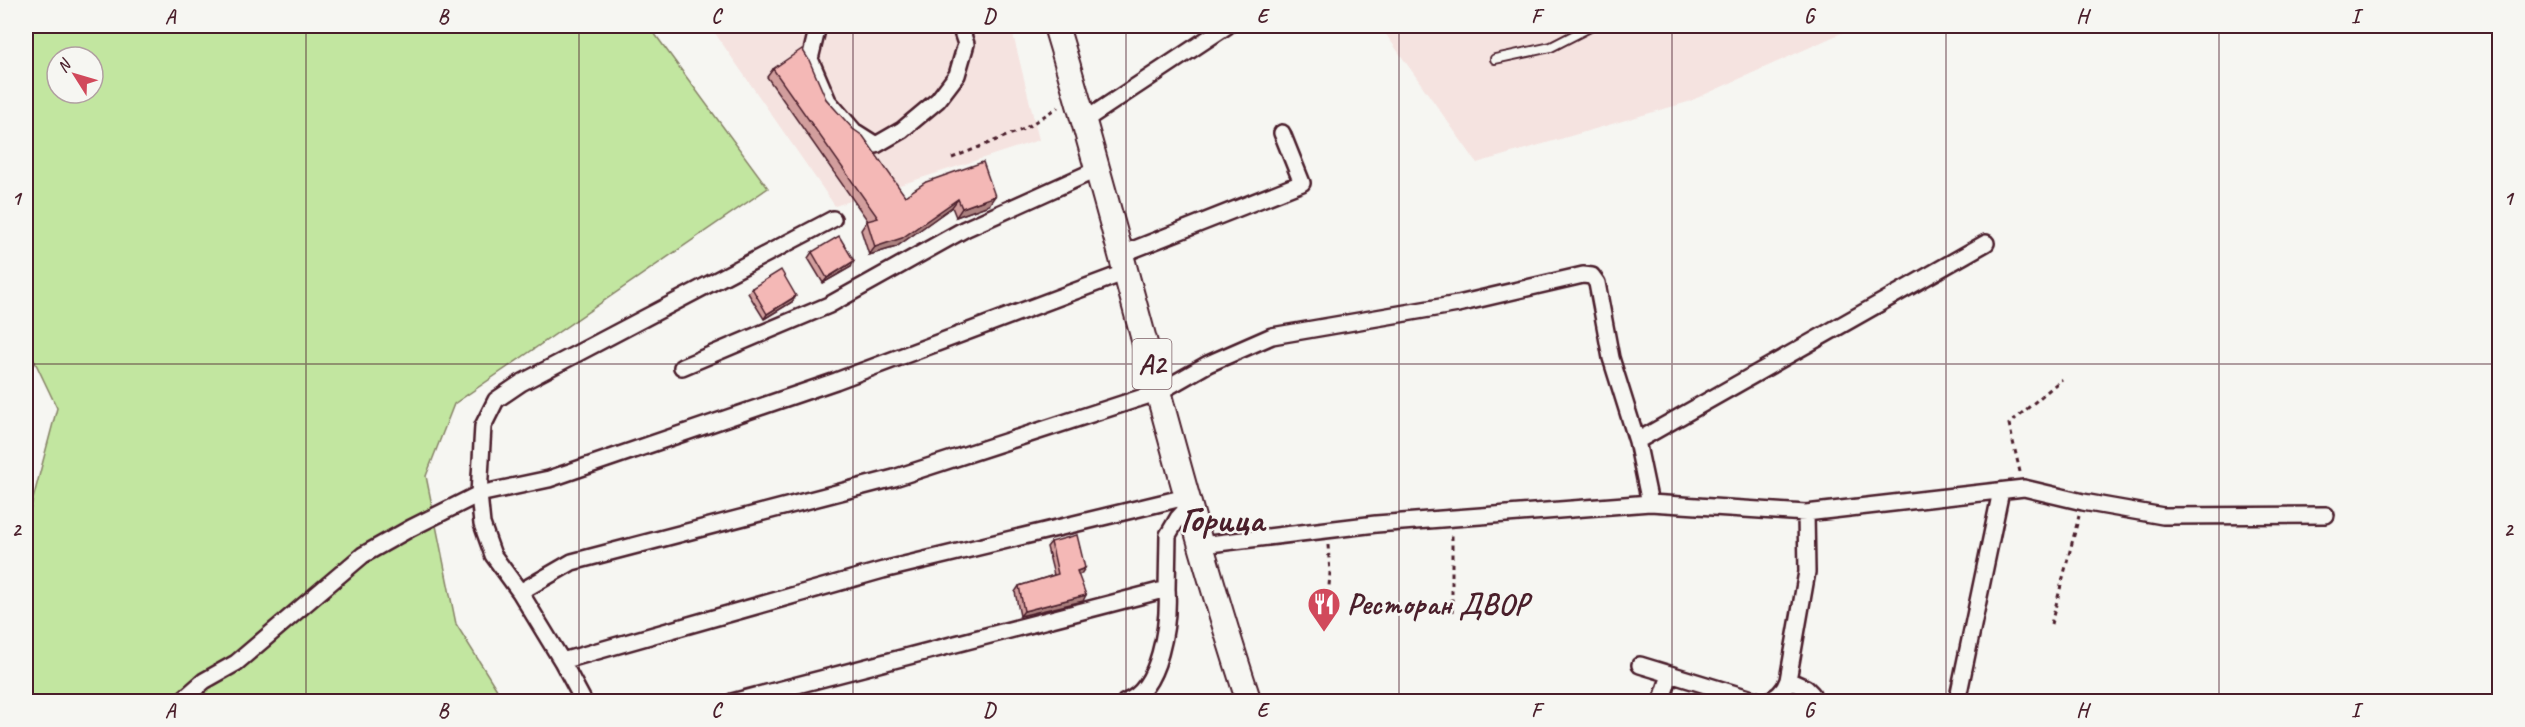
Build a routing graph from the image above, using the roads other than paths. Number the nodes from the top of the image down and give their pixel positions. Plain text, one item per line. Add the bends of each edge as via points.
1 (818, 26) edge
2 (960, 26) edge
3 (1056, 26) edge
4 (1227, 26) edge
5 (1592, 26) edge
6 (1495, 59) dead end
7 (1085, 120) junction
8 (1282, 133) dead end
9 (1098, 169) junction
10 (833, 219) dead end
11 (1986, 243) dead end
12 (1124, 263) junction
13 (682, 367) dead end
14 (1159, 392) junction
15 (1637, 441) junction
16 (2001, 491) junction
17 (479, 494) junction
18 (1188, 501) junction
19 (1650, 503) junction
20 (1806, 513) junction
21 (2326, 515) dead end
22 (1201, 545) junction
23 (1167, 589) junction
24 (520, 592) junction
25 (562, 660) junction
26 (1640, 665) dead end
27 (1670, 675) junction
28 (1788, 680) junction
29 (180, 702) edge
30 (584, 702) edge
31 (732, 702) edge
32 (1125, 702) edge
33 (1249, 702) edge
34 (1661, 702) edge
35 (1764, 702) edge
36 (1810, 702) edge
37 (1957, 702) edge

1 - 2 street via 810,59 828,101 854,131 876,145 903,130 938,100 957,75 966,44
3 - 7 main road, A2
4 - 7 street
5 - 6 lane via 1551,47
7 - 9 main road, A2
8 - 12 street via 1302,183
9 - 12 main road, A2
9 - 13 street via 965,229 829,305
10 - 17 street via 521,383 496,400 483,426
11 - 15 street
12 - 14 main road, A2
12 - 17 street via 836,381 560,476
14 - 15 street via 1208,364 1272,336 1458,304 1583,275 1592,276 1598,283 1611,358
14 - 18 main road, A2
14 - 24 street via 894,478 572,562
15 - 19 street
16 - 20 street
16 - 21 street via 2024,488 2163,516
16 - 37 street
17 - 24 street via 482,524 493,555
17 - 29 street via 363,555 236,663 204,681
18 - 22 main road, A2
18 - 23 street via 1168,535
18 - 25 street via 883,570
19 - 20 street
19 - 22 street via 1452,518
20 - 28 street via 1808,572
22 - 33 main road, A2
23 - 31 street
23 - 32 street via 1168,615 1154,673 1135,698
24 - 25 street
25 - 30 street
26 - 27 street
27 - 34 street
27 - 35 street
28 - 35 street via 1776,698
28 - 36 street via 1812,694

